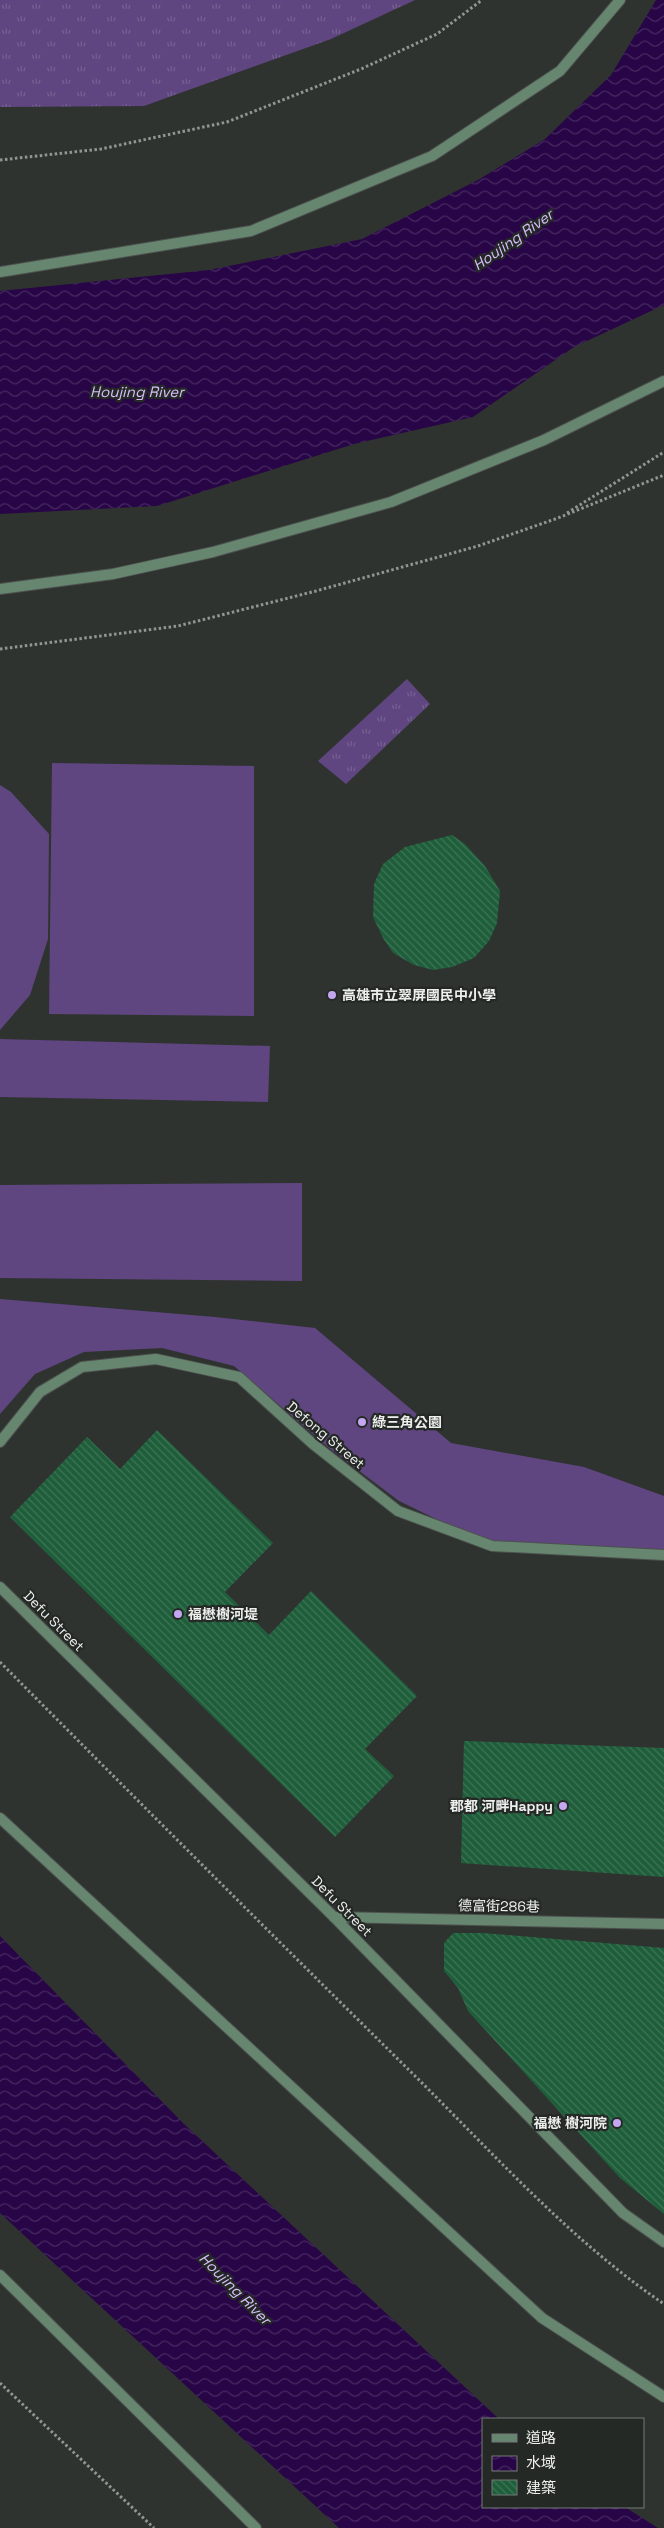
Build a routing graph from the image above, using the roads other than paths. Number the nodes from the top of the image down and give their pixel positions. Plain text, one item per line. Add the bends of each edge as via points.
1 (620, 0) edge
2 (0, 272) edge
3 (664, 381) edge
4 (0, 589) edge
5 (0, 1442) edge
6 (664, 1555) edge
7 (0, 1587) edge
8 (0, 1818) edge
9 (334, 1917) junction
10 (664, 1924) edge
11 (664, 2242) edge
12 (0, 2275) edge
13 (664, 2397) edge
14 (256, 2528) edge

1 - 2 street via 560,71 432,156 251,231
3 - 4 street via 544,440 391,502 213,552 113,574
5 - 6 street, Defong Street via 40,1392 82,1367 156,1359 239,1377 313,1444 398,1511 492,1546
7 - 9 street, Defu Street
8 - 13 street via 542,2318
9 - 10 street, 德富街286巷
9 - 11 street, Defu Street via 623,2212
12 - 14 street

